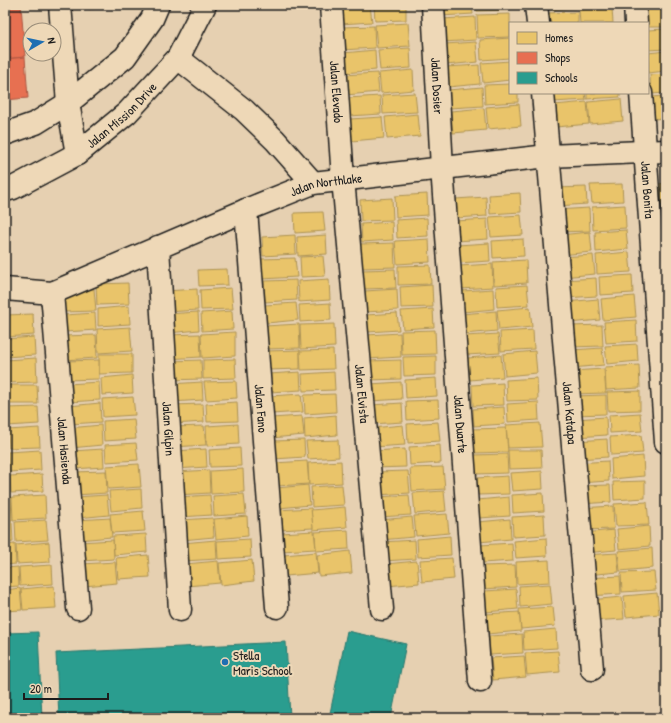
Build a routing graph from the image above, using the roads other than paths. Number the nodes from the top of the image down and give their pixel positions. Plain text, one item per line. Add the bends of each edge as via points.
1 (60, 5) edge
2 (158, 5) edge
3 (205, 5) edge
4 (331, 5) edge
5 (433, 5) edge
6 (536, 5) edge
7 (635, 5) edge
8 (538, 22) edge
9 (636, 22) edge
10 (178, 58) junction
11 (543, 94) edge
12 (641, 94) edge
13 (68, 103) junction
14 (5, 134) edge
15 (666, 151) edge
16 (645, 152) junction
17 (77, 154) junction
18 (548, 156) junction
19 (442, 168) junction
20 (343, 179) junction
21 (313, 183) junction
22 (5, 190) edge
23 (246, 210) junction
24 (158, 247) junction
25 (5, 289) edge
26 (52, 293) junction
27 (666, 442) edge
28 (277, 607) dead end
29 (78, 608) dead end
30 (382, 609) dead end
31 (180, 610) dead end
32 (592, 669) dead end
33 (480, 681) dead end

1 - 13 street
2 - 13 street via 152,19 125,57
3 - 10 street, Jalan Mission Drive
4 - 20 street, Jalan Elevado
5 - 19 street, Jalan Dosier
6 - 8 street
7 - 9 street
10 - 17 street, Jalan Mission Drive via 127,113
10 - 21 street via 244,110
11 - 18 street, Jalan Katalpa
12 - 16 street, Jalan Bonita
13 - 14 street via 36,123
13 - 17 street
15 - 16 street, Jalan Northlake
16 - 18 street, Jalan Northlake
16 - 27 street, Jalan Bonita
17 - 22 street, Jalan Mission Drive
18 - 19 street, Jalan Northlake
18 - 32 street, Jalan Katalpa
19 - 20 street, Jalan Northlake
19 - 33 street, Jalan Duarte
20 - 21 street, Jalan Northlake
20 - 30 street, Jalan Elvista
21 - 23 street, Jalan Northlake
23 - 24 street, Jalan Northlake
23 - 28 street, Jalan Fano
24 - 26 street, Jalan Northlake
24 - 31 street, Jalan Gilpin
25 - 26 street, Jalan Northlake
26 - 29 street, Jalan Hasienda

